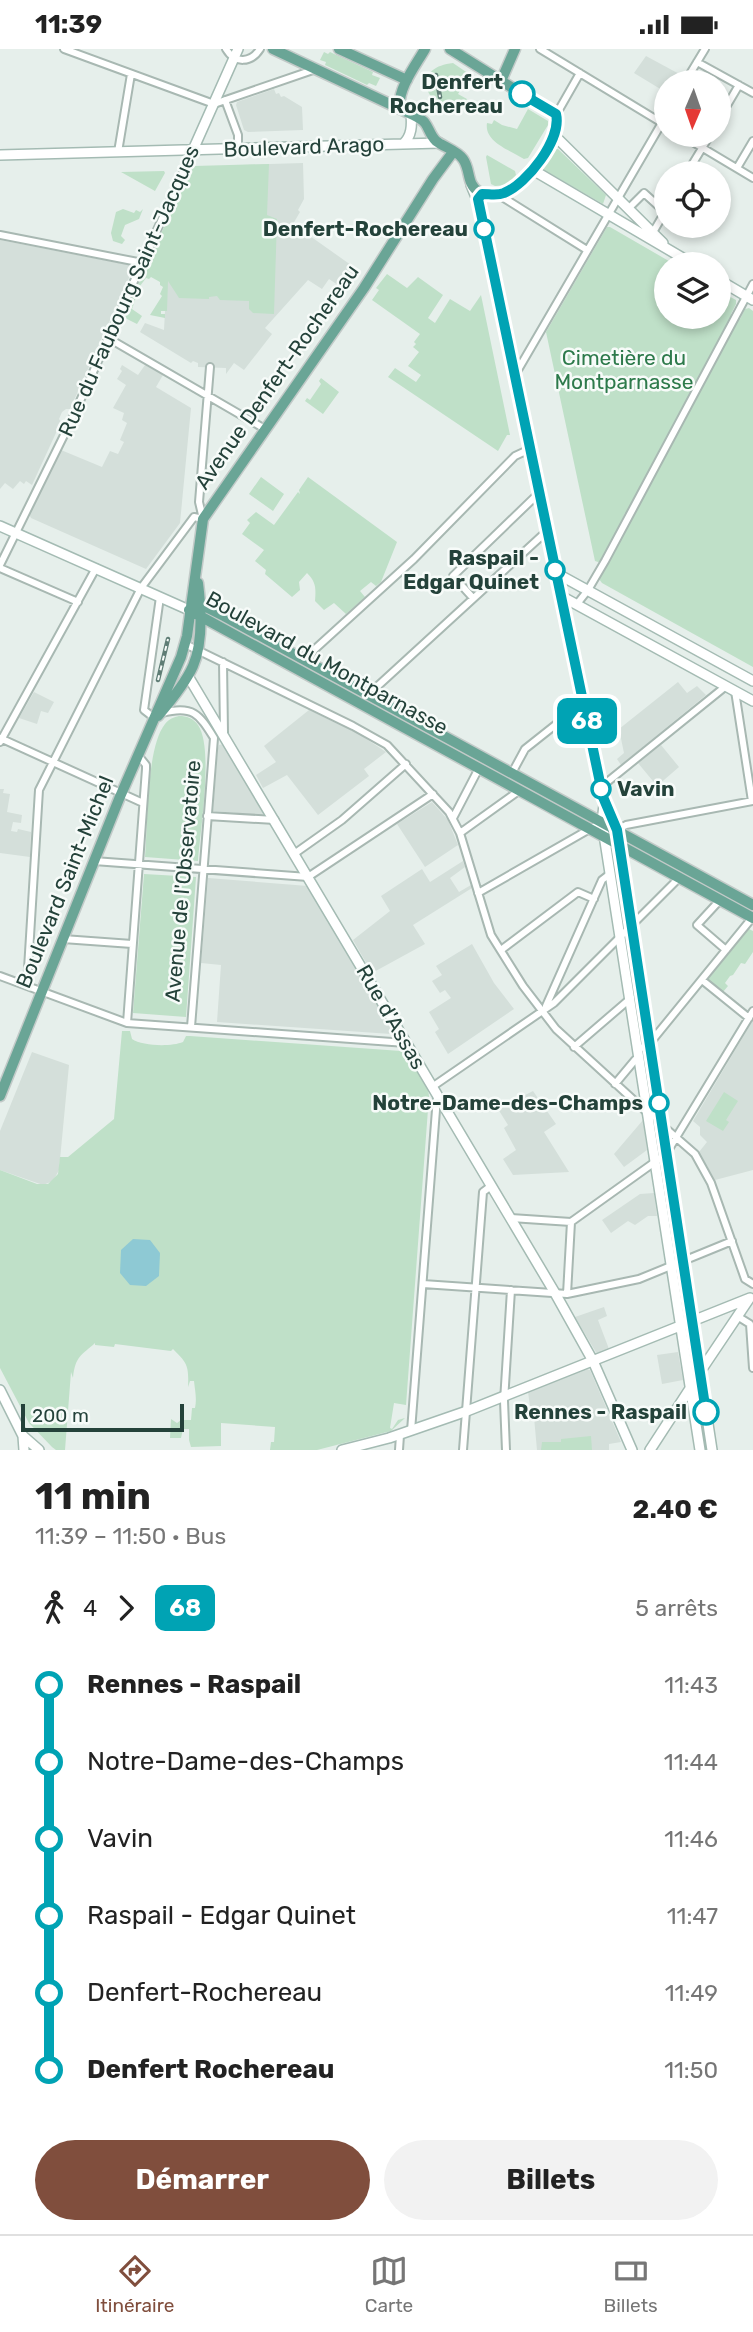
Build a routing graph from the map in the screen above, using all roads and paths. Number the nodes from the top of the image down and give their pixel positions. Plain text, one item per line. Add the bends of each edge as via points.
1 (64, 49) edge
2 (226, 49) edge
3 (260, 49) edge
4 (273, 49) edge
5 (339, 49) edge
6 (425, 49) edge
7 (514, 49) edge
8 (540, 49) edge
9 (705, 49) edge
10 (454, 50) edge
11 (236, 54) edge
12 (697, 62) junction
13 (317, 69) junction
14 (692, 70) edge
15 (580, 73) junction
16 (131, 74) junction
17 (497, 79) junction
18 (407, 80) junction
19 (739, 85) junction
20 (753, 93) edge
21 (732, 97) edge
22 (225, 100) junction
23 (214, 104) junction
24 (400, 108) junction
25 (411, 114) junction
26 (556, 114) junction
27 (654, 118) edge
28 (555, 136) junction
29 (654, 140) edge
30 (753, 141) edge
31 (440, 143) junction
32 (403, 144) junction
33 (702, 148) joint
34 (238, 149) junction
35 (193, 150) junction
36 (118, 152) junction
37 (453, 152) junction
38 (0, 155) edge
39 (694, 161) edge
40 (737, 168) junction
41 (533, 170) junction
42 (753, 179) edge
43 (499, 195) junction
44 (480, 197) junction
45 (618, 198) junction
46 (654, 201) edge
47 (629, 208) junction
48 (608, 214) junction
49 (654, 230) edge
50 (0, 235) edge
51 (651, 235) junction
52 (587, 250) junction
53 (672, 252) edge
54 (143, 263) junction
55 (753, 283) edge
56 (731, 287) edge
57 (750, 298) edge
58 (108, 338) junction
59 (210, 367) dead end
60 (514, 375) junction
61 (208, 396) junction
62 (265, 429) junction
63 (530, 449) junction
64 (539, 493) junction
65 (202, 519) junction
66 (0, 526) edge
67 (16, 531) junction
68 (547, 531) junction
69 (0, 567) edge
70 (96, 568) junction
71 (196, 571) junction
72 (556, 573) junction
73 (141, 588) junction
74 (590, 592) junction
75 (561, 596) junction
76 (160, 597) junction
77 (473, 598) junction
78 (78, 602) junction
79 (200, 604) junction
80 (581, 606) junction
81 (189, 610) junction
82 (201, 616) junction
83 (185, 644) junction
84 (198, 651) junction
85 (304, 659) junction
86 (223, 662) junction
87 (176, 667) junction
88 (188, 676) junction
89 (753, 681) edge
90 (726, 686) junction
91 (735, 691) junction
92 (369, 694) junction
93 (753, 701) edge
94 (583, 703) junction
95 (155, 717) junction
96 (224, 733) junction
97 (214, 739) junction
98 (1, 740) edge
99 (138, 755) junction
100 (52, 762) junction
101 (406, 764) junction
102 (479, 768) junction
103 (512, 773) junction
104 (601, 787) junction
105 (520, 790) junction
106 (121, 794) junction
107 (433, 794) junction
108 (752, 801) edge
109 (604, 802) junction
110 (143, 803) junction
111 (207, 816) junction
112 (453, 818) junction
113 (275, 821) junction
114 (603, 822) junction
115 (592, 830) junction
116 (617, 830) junction
117 (460, 834) junction
118 (605, 837) junction
119 (619, 845) junction
120 (294, 854) junction
121 (94, 862) junction
122 (139, 865) junction
123 (203, 869) junction
124 (611, 873) junction
125 (308, 877) junction
126 (679, 878) junction
127 (478, 893) junction
128 (594, 899) junction
129 (720, 900) junction
130 (753, 905) edge
131 (753, 918) edge
132 (631, 926) junction
133 (621, 936) junction
134 (63, 939) junction
135 (132, 944) junction
136 (501, 950) junction
137 (726, 950) junction
138 (0, 976) edge
139 (702, 980) junction
140 (27, 985) junction
141 (42, 991) junction
142 (631, 998) junction
143 (542, 1012) junction
144 (751, 1014) edge
145 (127, 1023) junction
146 (191, 1027) junction
147 (406, 1043) junction
148 (650, 1043) junction
149 (574, 1047) junction
150 (639, 1055) junction
151 (615, 1084) junction
152 (432, 1087) junction
153 (0, 1096) edge
154 (437, 1097) junction
155 (648, 1113) junction
156 (660, 1115) junction
157 (663, 1126) junction
158 (676, 1138) junction
159 (666, 1154) junction
160 (655, 1161) junction
161 (491, 1186) junction
162 (510, 1218) junction
163 (572, 1222) junction
164 (732, 1241) junction
165 (683, 1261) junction
166 (671, 1266) junction
167 (422, 1284) junction
168 (753, 1284) edge
169 (476, 1287) junction
170 (511, 1290) junction
171 (555, 1293) junction
172 (567, 1294) junction
173 (751, 1296) edge
174 (723, 1309) junction
175 (737, 1316) junction
176 (693, 1322) junction
177 (681, 1327) junction
178 (593, 1360) junction
179 (753, 1368) edge
180 (700, 1372) junction
181 (690, 1389) junction
182 (0, 1390) edge
183 (504, 1396) junction
184 (467, 1411) junction
185 (411, 1431) junction
186 (400, 1434) junction
187 (23, 1436) junction
188 (24, 1450) edge
189 (39, 1450) edge
190 (342, 1450) edge
191 (400, 1450) edge
192 (463, 1450) edge
193 (506, 1450) edge
194 (632, 1450) edge
195 (650, 1450) edge
196 (700, 1450) edge
197 (712, 1450) edge

1 - 16 street
2 - 11 street
3 - 11 street via 250,59 241,60
4 - 13 main road
5 - 18 main road
6 - 18 main road
7 - 17 main road
8 - 15 street
9 - 12 street
10 - 17 main road
11 - 23 main road, Rue du Faubourg Saint-Jacques
12 - 14 street
12 - 19 street
13 - 22 street
13 - 24 main road
15 - 26 street
15 - 27 street
16 - 23 street
16 - 36 street
17 - 26 main road
18 - 24 main road
19 - 20 street
19 - 21 street
22 - 23 street
22 - 34 street via 238,135
23 - 35 main road, Rue du Faubourg Saint-Jacques
24 - 25 main road
25 - 31 main road via 425,123
25 - 32 main road via 411,130
26 - 28 main road
28 - 41 main road
28 - 45 main road
29 - 45 street
30 - 40 street
31 - 32 main road, Boulevard Arago
31 - 37 main road
32 - 34 main road, Boulevard Arago
33 - 39 street
33 - 40 street
34 - 35 main road, Boulevard Arago
35 - 36 main road, Boulevard Arago
35 - 54 street, Rue du Faubourg Saint-Jacques
36 - 38 main road, Boulevard Arago
37 - 44 main road via 464,161
37 - 62 main road, Avenue Denfert-Rochereau
40 - 42 street
41 - 43 main road
41 - 48 main road
43 - 44 main road
43 - 52 street
44 - 60 main road
45 - 47 main road
45 - 48 street
46 - 47 street via 644,193
47 - 51 main road
48 - 51 main road
48 - 52 street
49 - 51 street
50 - 54 street
51 - 53 main road
52 - 60 street
54 - 58 street, Rue du Faubourg Saint-Jacques
55 - 57 street
56 - 57 main road
57 - 74 street
58 - 61 street
58 - 67 street, Rue du Faubourg Saint-Jacques
59 - 61 street
60 - 63 main road
61 - 62 street
61 - 65 street via 199,502
62 - 65 main road, Avenue Denfert-Rochereau
63 - 64 main road
63 - 85 street via 514,456 414,559
64 - 68 main road
64 - 77 street via 453,576
65 - 71 main road
65 - 73 street via 194,517
66 - 67 main road
67 - 69 street, Rue du Faubourg Saint-Jacques
67 - 70 main road
68 - 72 main road
68 - 77 street
69 - 78 street
70 - 73 main road
70 - 78 street
71 - 79 main road
71 - 81 main road
72 - 74 main road
72 - 75 main road
73 - 76 main road
73 - 100 street
74 - 80 street
74 - 89 main road
75 - 80 main road
75 - 94 main road
76 - 81 main road
76 - 95 street via 144,710
77 - 92 street
78 - 98 street
79 - 81 main road, Boulevard du Montparnasse
79 - 82 main road
79 - 85 main road, Boulevard du Montparnasse
80 - 90 main road
81 - 82 main road, Boulevard du Montparnasse
81 - 83 main road
82 - 84 main road
82 - 102 main road, Boulevard du Montparnasse
83 - 84 street
83 - 87 main road
84 - 86 street
84 - 88 main road
85 - 92 main road, Boulevard du Montparnasse
86 - 96 street
86 - 101 street via 365,732
87 - 88 street, Rue d'Assas
87 - 95 main road
88 - 95 main road
88 - 96 main road, Rue d'Assas
90 - 91 main road
90 - 104 street
91 - 93 main road
91 - 108 street
92 - 103 main road, Boulevard du Montparnasse
94 - 103 street via 525,749
94 - 104 main road
95 - 97 street, Avenue de l'Observatoire via 189,711 203,719
95 - 99 main road, Boulevard Saint-Michel
96 - 97 street, Avenue de l'Observatoire
96 - 113 main road, Rue d'Assas
97 - 111 street, Avenue de l'Observatoire
98 - 100 street
99 - 106 main road, Boulevard Saint-Michel
99 - 110 street via 146,765
100 - 106 street
100 - 140 street via 38,790
101 - 107 street
101 - 120 street via 342,820
102 - 105 main road, Boulevard du Montparnasse
102 - 112 street
103 - 114 main road, Boulevard du Montparnasse
104 - 109 main road
105 - 115 main road, Boulevard du Montparnasse
105 - 117 street
106 - 110 street
106 - 121 main road, Boulevard Saint-Michel
107 - 112 street
107 - 125 street
108 - 116 street
109 - 114 main road
109 - 116 main road
110 - 122 street
111 - 113 street
111 - 123 street, Avenue de l'Observatoire
112 - 117 street
113 - 120 main road, Rue d'Assas
114 - 115 street
114 - 116 main road, Boulevard du Montparnasse
114 - 118 main road
115 - 118 main road, Boulevard du Montparnasse
115 - 127 street
116 - 119 main road
116 - 130 main road, Boulevard du Montparnasse
117 - 127 street
118 - 119 main road, Boulevard du Montparnasse
118 - 124 main road
119 - 126 main road, Boulevard du Montparnasse
119 - 132 main road
120 - 125 main road, Rue d'Assas
121 - 122 street
121 - 134 main road, Boulevard Saint-Michel
122 - 123 street
122 - 135 street
123 - 125 street
123 - 146 street, Avenue de l'Observatoire
124 - 128 street via 602,880
124 - 133 main road
125 - 147 main road, Rue d'Assas
126 - 129 main road, Boulevard du Montparnasse
126 - 132 street
127 - 136 street via 491,935
128 - 136 street via 578,892
128 - 143 street
129 - 131 main road, Boulevard du Montparnasse
129 - 137 street via 697,925
131 - 137 street
132 - 133 street
132 - 148 main road
133 - 142 main road
133 - 143 street
134 - 135 street
134 - 141 main road, Boulevard Saint-Michel
135 - 145 street
136 - 143 street
137 - 139 street
138 - 140 street
139 - 144 street
139 - 148 street
140 - 141 street
141 - 145 street
141 - 153 main road, Boulevard Saint-Michel
142 - 149 street
142 - 150 main road
143 - 149 street
143 - 152 street
144 - 158 street
145 - 146 street
146 - 147 street
147 - 152 main road, Rue d'Assas
148 - 150 street
148 - 156 main road
149 - 151 street
150 - 151 street
150 - 155 main road
151 - 155 street
152 - 154 main road, Rue d'Assas
154 - 161 main road, Rue d'Assas
154 - 167 street
155 - 156 street
155 - 160 main road
156 - 157 main road
157 - 158 street
157 - 159 main road
158 - 159 street
158 - 164 street via 695,1154
159 - 160 street
159 - 165 main road
160 - 163 street
160 - 166 main road
161 - 162 main road, Rue d'Assas
161 - 169 street via 483,1192
162 - 163 street
162 - 171 main road, Rue d'Assas
163 - 172 street
164 - 165 street
164 - 168 street via 746,1279
165 - 166 street
165 - 176 main road
166 - 172 street via 639,1279
166 - 177 main road
167 - 169 street
167 - 185 street
169 - 170 street
169 - 184 street
170 - 171 street
170 - 183 street
171 - 172 street
171 - 178 main road, Rue d'Assas
173 - 174 main road
173 - 175 main road
174 - 175 main road
174 - 176 main road
175 - 179 street via 750,1324
175 - 180 main road
176 - 177 main road
176 - 180 main road
177 - 178 main road
177 - 181 main road
178 - 183 main road
178 - 194 main road, Rue d'Assas
180 - 181 main road
180 - 197 main road
181 - 195 main road
181 - 196 main road
182 - 187 main road
183 - 184 main road
183 - 193 street
184 - 185 main road
184 - 192 street
185 - 186 main road
186 - 190 main road
186 - 191 street
187 - 188 main road
187 - 189 main road

